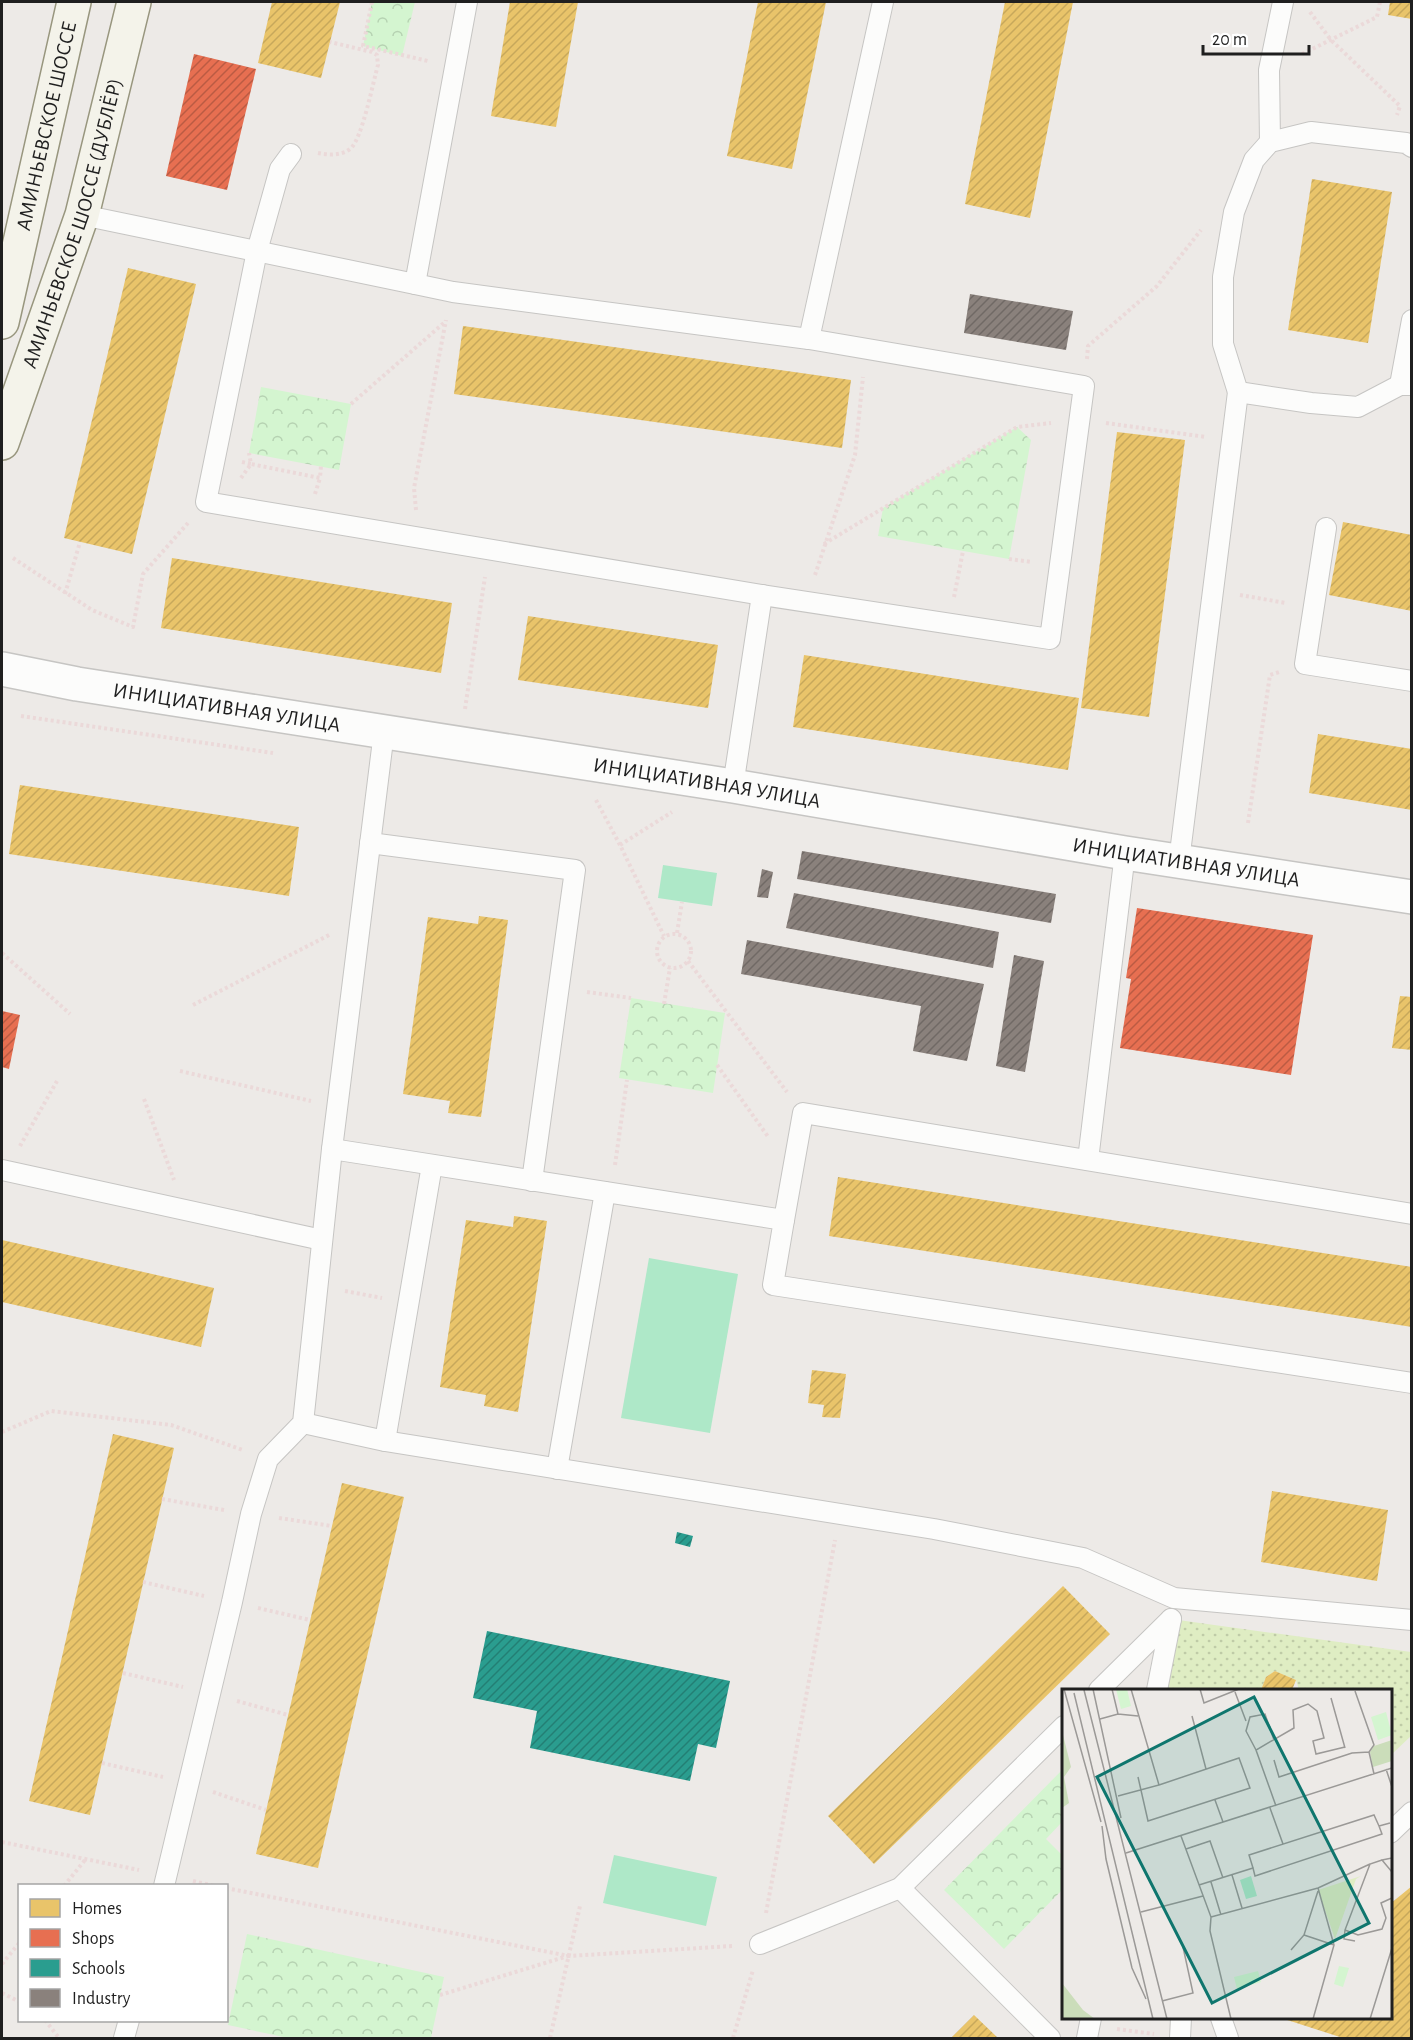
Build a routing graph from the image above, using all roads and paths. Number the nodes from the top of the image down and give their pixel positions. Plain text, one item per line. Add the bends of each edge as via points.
1 (74, 2) edge
2 (134, 2) edge
3 (372, 2) edge
4 (467, 2) edge
5 (883, 2) edge
6 (1283, 2) edge
7 (1380, 2) edge
8 (1307, 8) dead end
9 (1331, 40) junction
10 (330, 42) dead end
11 (402, 56) dead end
12 (1269, 70) junction
13 (1270, 142) junction
14 (1409, 145) edge
15 (291, 154) joint
16 (82, 215) junction
17 (1206, 223) dead end
18 (257, 251) junction
19 (415, 284) junction
20 (453, 292) junction
21 (1412, 320) edge
22 (446, 321) junction
23 (2, 322) edge
24 (808, 339) junction
25 (866, 349) junction
26 (1406, 385) edge
27 (1084, 386) junction
28 (1238, 392) junction
29 (351, 404) dead end
30 (1080, 419) junction
31 (1232, 440) junction
32 (2, 443) edge
33 (249, 453) dead end
34 (251, 464) junction
35 (321, 466) dead end
36 (414, 488) dead end
37 (213, 504) junction
38 (1326, 528) dead end
39 (80, 542) dead end
40 (824, 544) junction
41 (490, 550) junction
42 (963, 550) dead end
43 (13, 558) dead end
44 (815, 574) dead end
45 (65, 594) junction
46 (762, 595) junction
47 (954, 599) dead end
48 (2, 669) edge
49 (1283, 671) dead end
50 (1412, 681) edge
51 (21, 716) dead end
52 (384, 732) junction
53 (460, 743) junction
54 (275, 753) dead end
55 (733, 786) junction
56 (596, 800) dead end
57 (672, 812) dead end
58 (1248, 823) dead end
59 (370, 843) junction
60 (620, 845) junction
61 (1125, 853) junction
62 (1179, 861) junction
63 (1412, 897) edge
64 (682, 902) dead end
65 (360, 919) junction
66 (677, 933) junction
67 (664, 936) junction
68 (2, 953) edge
69 (688, 961) junction
70 (670, 968) junction
71 (558, 988) junction
72 (631, 998) dead end
73 (664, 1004) dead end
74 (193, 1005) dead end
75 (70, 1014) dead end
76 (717, 1065) dead end
77 (180, 1071) dead end
78 (627, 1080) dead end
79 (57, 1082) dead end
80 (144, 1099) dead end
81 (337, 1107) junction
82 (803, 1113) junction
83 (332, 1149) junction
84 (1088, 1160) junction
85 (432, 1165) junction
86 (793, 1170) junction
87 (4, 1171) edge
88 (532, 1180) junction
89 (608, 1192) junction
90 (185, 1210) junction
91 (1412, 1214) edge
92 (784, 1220) junction
93 (322, 1240) junction
94 (317, 1286) junction
95 (409, 1303) junction
96 (1412, 1383) edge
97 (303, 1423) junction
98 (2, 1432) edge
99 (385, 1442) junction
100 (268, 1459) junction
101 (557, 1470) junction
102 (162, 1499) dead end
103 (251, 1514) junction
104 (840, 1514) junction
105 (332, 1526) dead end
106 (1174, 1598) junction
107 (1171, 1619) junction
108 (1412, 1620) edge
109 (1100, 1689) edge
110 (1157, 1689) edge
111 (1062, 1728) edge
112 (1412, 1812) edge
113 (1392, 1831) edge
114 (2, 1842) edge
115 (85, 1860) junction
116 (165, 1881) edge
117 (66, 1884) edge
118 (195, 1884) edge
119 (228, 1888) edge
120 (900, 1888) junction
121 (580, 1906) dead end
122 (18, 1944) edge
123 (760, 1944) junction
124 (569, 1956) junction
125 (2, 1964) edge
126 (2, 1993) edge
127 (440, 1995) dead end
128 (18, 2001) edge
129 (1181, 2019) edge
130 (1221, 2019) edge
131 (47, 2022) edge
132 (128, 2022) edge
133 (1089, 2027) edge
134 (59, 2038) edge
135 (124, 2038) edge
136 (550, 2038) edge
137 (733, 2038) edge
138 (1050, 2038) edge
139 (1180, 2038) edge
140 (1228, 2038) edge

1 - 23 main road, АМИНЬЕВСКОЕ ШОССЕ
2 - 16 main road, АМИНЬЕВСКОЕ ШОССЕ (ДУБЛЁР)
3 - 11 path via 363,46
4 - 19 lane
5 - 24 lane
6 - 12 lane
7 - 9 path via 1377,17
8 - 9 path
9 - 12 path
9 - 14 path via 1400,106 1395,122
10 - 15 path via 376,56 378,65 360,130 351,148 342,153
12 - 13 lane
13 - 14 lane via 1311,132
13 - 28 lane via 1254,160 1234,212 1223,277 1223,344
15 - 18 lane via 280,169
16 - 18 lane
16 - 32 main road, АМИНЬЕВСКОЕ ШОССЕ (ДУБЛЁР)
17 - 27 path via 1157,286 1088,346
18 - 19 lane
18 - 37 lane
19 - 20 lane
20 - 22 path
20 - 24 lane
21 - 26 lane
22 - 29 path
22 - 36 path
24 - 25 lane
25 - 27 lane
25 - 40 path via 855,455
26 - 28 lane via 1359,407
27 - 30 lane
28 - 31 lane
30 - 31 path
30 - 40 path via 1017,427
30 - 46 lane via 1050,639
31 - 62 lane
33 - 34 path
34 - 35 path via 320,478
34 - 37 path
37 - 41 lane
37 - 45 path via 143,574 133,627
38 - 50 lane via 1305,664
39 - 45 path
40 - 44 path
41 - 46 lane
41 - 53 path
42 - 47 path
43 - 45 path
46 - 55 lane
48 - 52 street, ИНИЦИАТИВНАЯ УЛИЦА
49 - 58 path via 1270,675
51 - 54 path
52 - 53 street, ИНИЦИАТИВНАЯ УЛИЦА
52 - 59 lane
53 - 55 street, ИНИЦИАТИВНАЯ УЛИЦА
55 - 61 street, ИНИЦИАТИВНАЯ УЛИЦА
56 - 60 path
57 - 60 path
59 - 65 lane
59 - 71 lane via 574,870
60 - 67 path
61 - 62 street, ИНИЦИАТИВНАЯ УЛИЦА
61 - 84 lane
62 - 63 street, ИНИЦИАТИВНАЯ УЛИЦА
64 - 66 path
65 - 74 path
65 - 81 lane
66 - 67 path
66 - 69 path via 688,941
67 - 70 path via 657,954
68 - 75 path
69 - 70 path
69 - 82 path
70 - 73 path
71 - 72 path
71 - 88 lane
76 - 86 path
77 - 81 path
78 - 89 path
79 - 87 path
80 - 90 path
81 - 83 lane
82 - 84 lane
82 - 86 lane
83 - 85 lane
83 - 93 lane
84 - 91 lane
85 - 88 lane
85 - 95 lane
86 - 92 lane
87 - 90 lane
88 - 89 lane
89 - 92 lane
89 - 101 lane
90 - 93 lane
92 - 96 lane via 773,1285
93 - 94 lane
94 - 95 path
94 - 97 lane
95 - 99 lane
97 - 99 lane
97 - 100 lane
98 - 100 path via 51,1410 171,1425
99 - 101 lane
100 - 103 lane
101 - 104 lane
102 - 103 path
103 - 105 path
103 - 116 lane
104 - 106 lane via 1083,1558
104 - 123 path
106 - 107 lane
106 - 108 lane
107 - 109 lane
107 - 110 lane
111 - 120 lane
112 - 113 lane
114 - 115 path
115 - 116 path
115 - 117 path
116 - 118 path
119 - 124 path
120 - 123 lane
120 - 138 lane
121 - 124 path
122 - 125 path
123 - 124 path
123 - 137 path
124 - 127 path
124 - 136 path
126 - 128 path
129 - 139 lane
130 - 140 lane
131 - 134 path
132 - 135 lane
133 - 139 path

